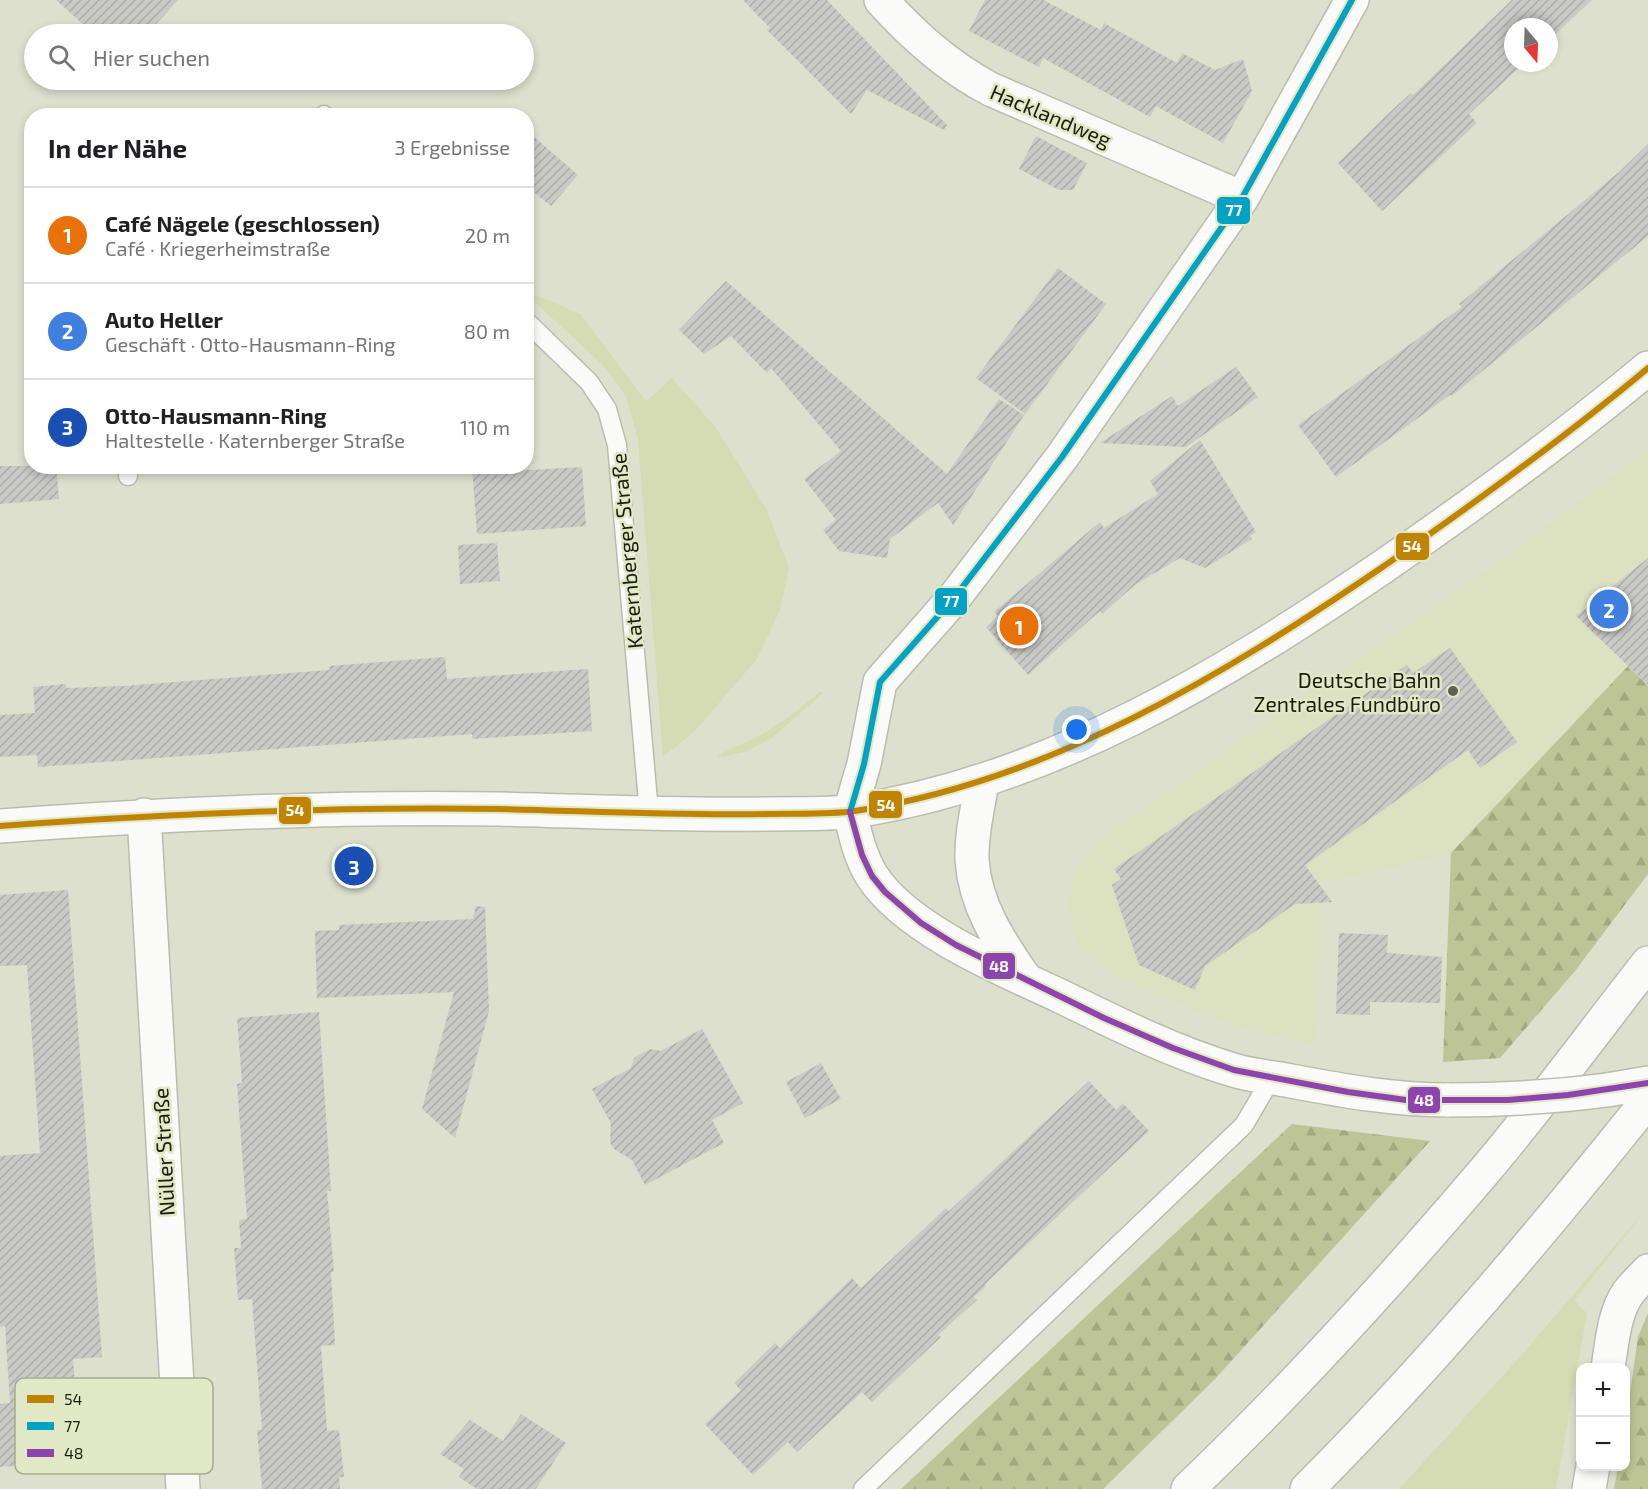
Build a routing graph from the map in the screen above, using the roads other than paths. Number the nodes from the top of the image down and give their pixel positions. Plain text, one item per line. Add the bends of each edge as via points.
1 (881, 0) edge
2 (1352, 0) edge
3 (1242, 198) junction
4 (534, 329) edge
5 (1648, 368) edge
6 (982, 782) junction
7 (850, 812) junction
8 (649, 813) junction
9 (144, 815) junction
10 (0, 826) edge
11 (1648, 963) edge
12 (1027, 981) junction
13 (1272, 1077) junction
14 (1648, 1083) edge
15 (1648, 1100) edge
16 (1648, 1271) edge
17 (1609, 1363) edge
18 (177, 1378) edge
19 (1592, 1471) edge
20 (182, 1474) edge
21 (183, 1489) edge
22 (863, 1489) edge
23 (1188, 1489) edge
24 (1307, 1489) edge
25 (1589, 1489) edge

1 - 3 main road, Hacklandweg via 925,45 990,89
2 - 3 main road
3 - 7 main road via 1062,457 954,598 880,682 869,744
4 - 8 lane, Katernberger Straße via 589,382 607,409 617,445
5 - 6 main road via 1591,416 1456,516 1307,618 1155,707 1068,748
6 - 7 main road via 912,801
6 - 12 main road via 972,859 977,887 999,941
7 - 8 main road
7 - 12 main road via 862,855 885,892 921,923 956,945
8 - 9 main road via 357,808
9 - 10 main road
9 - 18 main road, Nüller Straße
11 - 23 main road via 1483,1172 1378,1293
12 - 13 main road via 1173,1048 1234,1070
13 - 14 main road, bridge via 1394,1098 1449,1100 1568,1095
13 - 22 lane via 1244,1125
15 - 24 main road via 1447,1341
16 - 17 main road via 1621,1308
19 - 25 main road
20 - 21 main road, Nüller Straße

